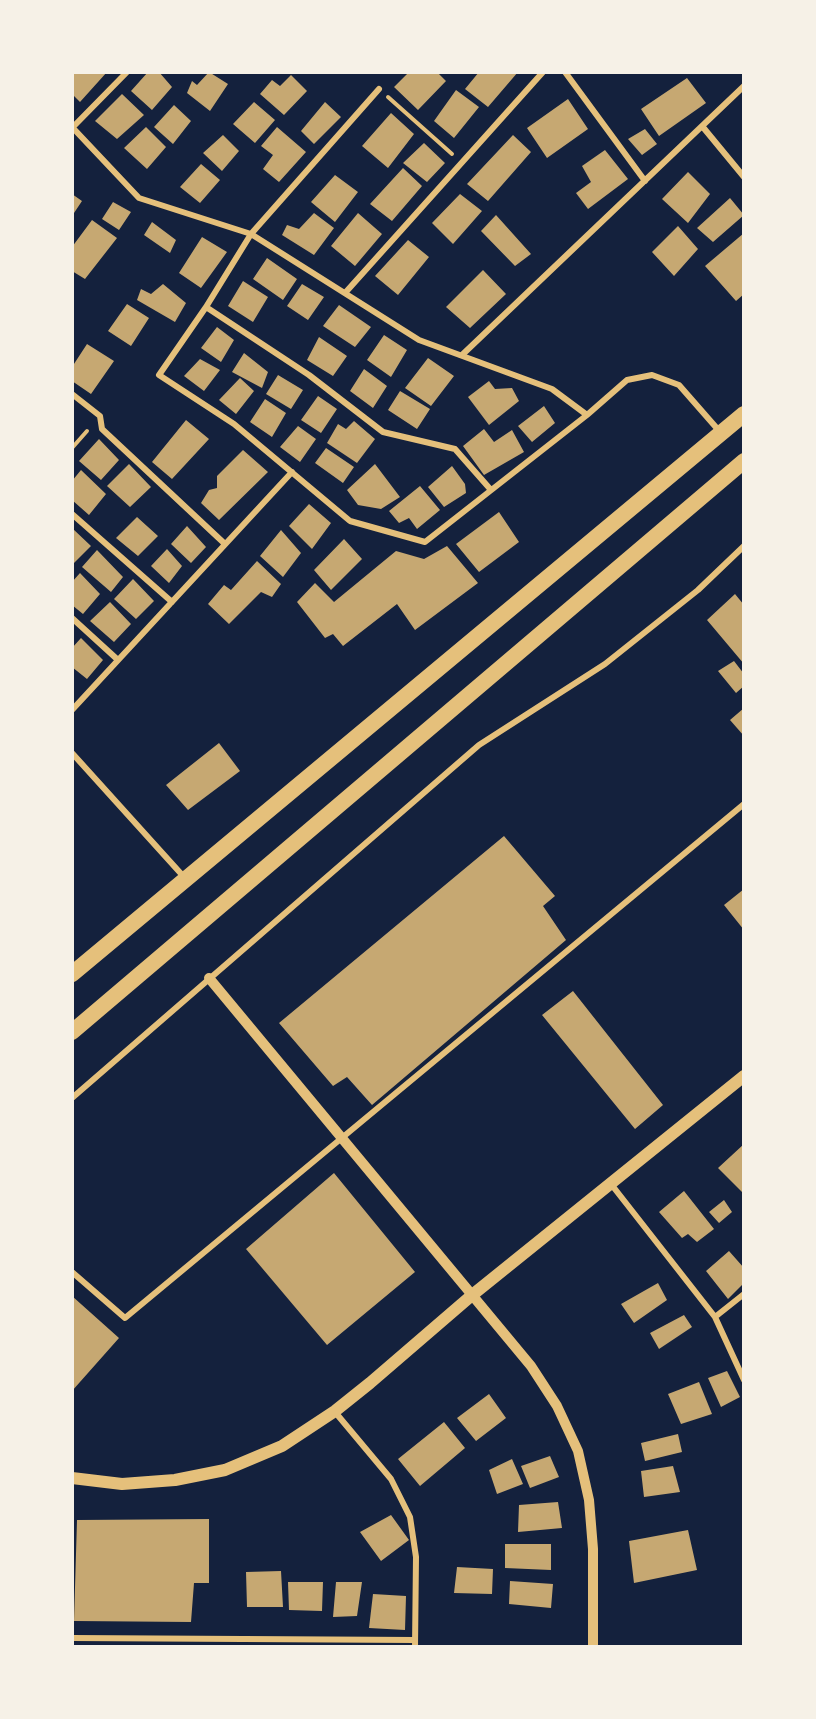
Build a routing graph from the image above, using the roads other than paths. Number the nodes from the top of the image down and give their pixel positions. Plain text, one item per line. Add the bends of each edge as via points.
1 (127, 72) edge
2 (543, 72) edge
3 (565, 72) edge
4 (744, 86) edge
5 (379, 89) road end
6 (702, 126) junction
7 (72, 128) edge
8 (744, 177) edge
9 (645, 181) junction
10 (251, 234) junction
11 (345, 293) junction
12 (206, 307) junction
13 (462, 356) junction
14 (72, 394) edge
15 (744, 414) edge
16 (587, 415) junction
17 (721, 433) junction
18 (744, 461) edge
19 (292, 472) junction
20 (491, 490) junction
21 (72, 514) edge
22 (225, 544) junction
23 (744, 546) edge
24 (172, 602) junction
25 (72, 618) edge
26 (118, 660) junction
27 (72, 710) edge
28 (72, 753) edge
29 (744, 804) edge
30 (185, 878) junction
31 (72, 974) edge
32 (209, 978) junction
33 (72, 1032) edge
34 (744, 1076) edge
35 (72, 1098) edge
36 (342, 1138) junction
37 (611, 1184) junction
38 (72, 1272) edge
39 (744, 1294) edge
40 (471, 1296) junction
41 (715, 1317) junction
42 (744, 1380) edge
43 (334, 1411) junction
44 (72, 1478) edge
45 (72, 1638) edge
46 (415, 1643) edge
47 (592, 1647) edge

1 - 7 street
2 - 11 street
3 - 9 street
4 - 6 street
5 - 10 street
6 - 8 street
6 - 9 street
7 - 10 street via 139,198
9 - 13 street
10 - 11 street
10 - 12 street
11 - 13 street via 419,340
12 - 19 street via 159,375 234,424
12 - 20 street via 309,375 383,432 455,449
13 - 16 street via 552,389
14 - 22 street via 100,416 102,429
15 - 17 highway
16 - 17 street via 627,380 652,375 680,385
16 - 20 street
17 - 30 highway
18 - 33 highway
19 - 20 street via 350,521 425,543
19 - 22 street
21 - 24 street
22 - 24 street
23 - 32 street via 698,590 605,664 479,746
24 - 26 street
25 - 26 street
26 - 27 street
28 - 30 street
29 - 36 street
30 - 31 highway
32 - 35 street
32 - 36 street
34 - 37 main road
36 - 38 street via 125,1318
36 - 40 street
37 - 40 main road
37 - 41 street
39 - 41 street
40 - 43 main road
40 - 47 street via 531,1366 557,1406 578,1451 589,1500 593,1549
41 - 42 street
43 - 44 main road via 282,1446 225,1470 175,1480 122,1484
43 - 46 street via 391,1479 410,1517 416,1557
45 - 46 street

